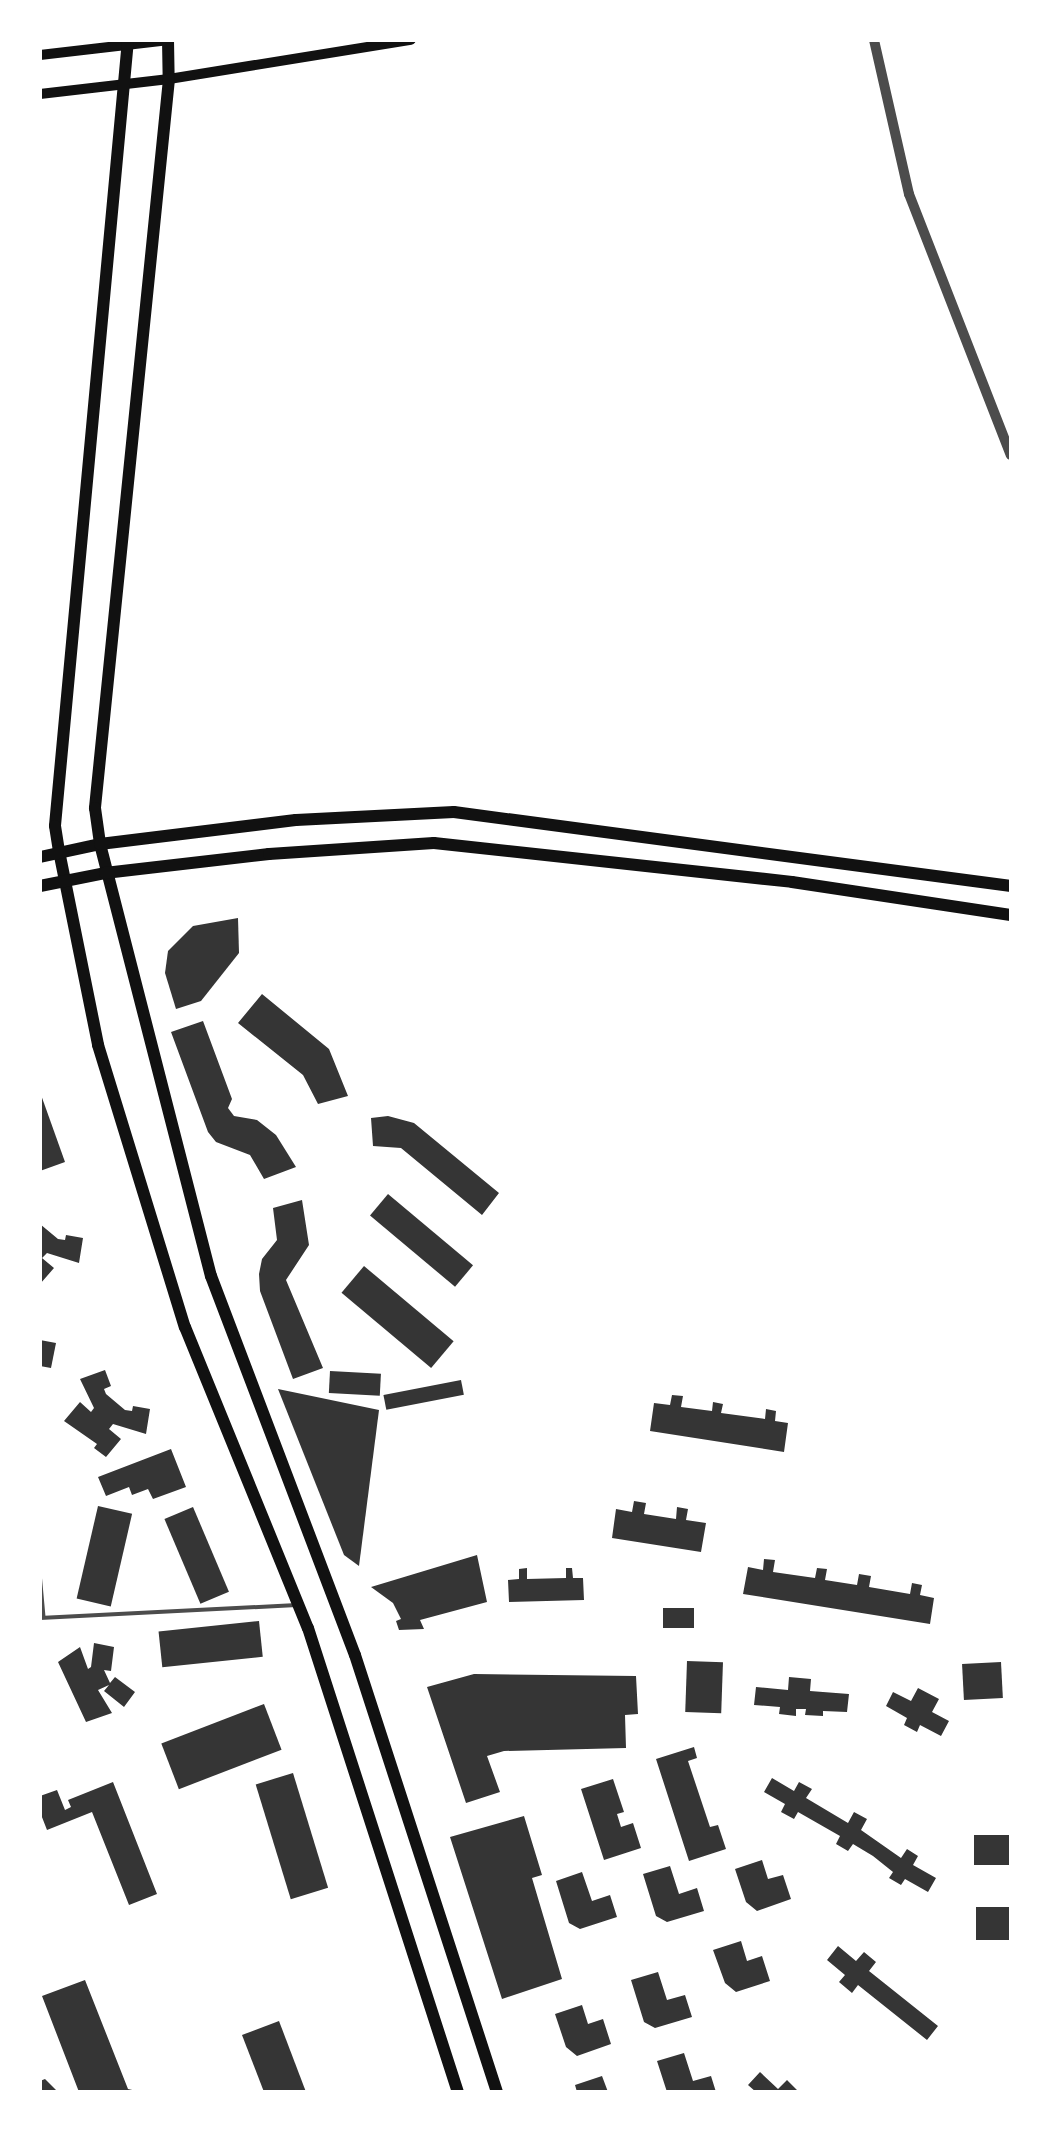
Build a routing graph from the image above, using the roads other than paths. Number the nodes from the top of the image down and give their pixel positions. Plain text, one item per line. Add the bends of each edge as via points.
1 (168, 40) edge
2 (411, 40) edge
3 (874, 40) edge
4 (128, 42) edge
5 (40, 55) edge
6 (169, 79) junction
7 (127, 83) junction
8 (40, 94) edge
9 (1011, 455) edge
10 (100, 844) junction
11 (59, 851) junction
12 (40, 857) edge
13 (105, 873) junction
14 (64, 880) junction
15 (40, 886) edge
16 (1011, 886) edge
17 (1011, 915) edge
18 (40, 1573) edge
19 (299, 1605) junction
20 (42, 1618) edge
21 (458, 2092) edge
22 (497, 2092) edge

1 - 4 main road
1 - 6 main road
2 - 6 main road
3 - 9 street via 909,194
4 - 5 main road
4 - 7 main road
6 - 7 main road
6 - 10 main road via 96,808
7 - 8 main road
7 - 11 main road via 98,341 55,826
10 - 11 main road
10 - 13 main road
10 - 16 main road via 296,820 454,812
11 - 12 main road
11 - 14 main road
13 - 14 main road
13 - 17 main road via 269,854 434,843 792,882
13 - 22 main road via 211,1276 355,1655
14 - 15 main road
14 - 19 main road via 99,1045 185,1327
18 - 20 lane
19 - 20 lane
19 - 21 main road via 346,1735

